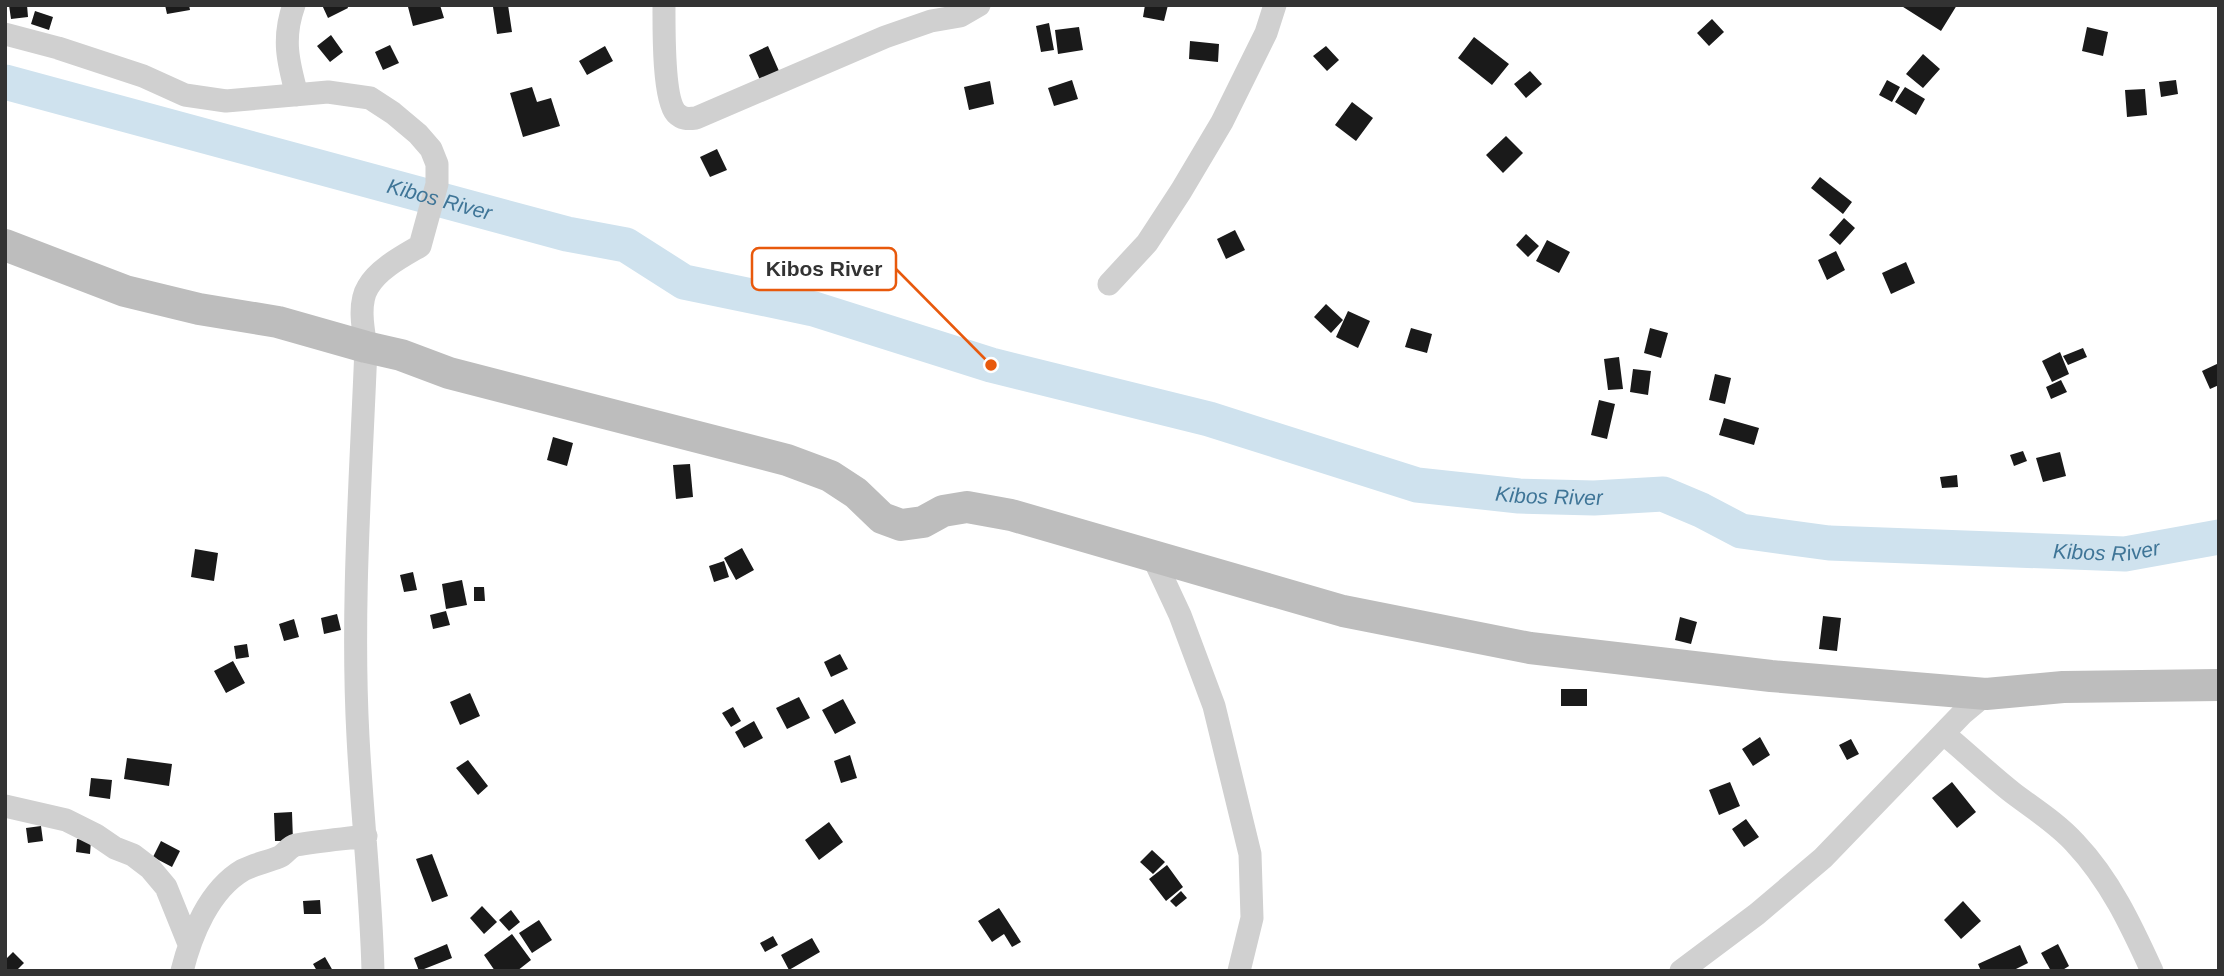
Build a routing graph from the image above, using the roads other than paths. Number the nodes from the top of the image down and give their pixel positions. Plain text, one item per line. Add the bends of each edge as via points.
1 (294, 5) edge
2 (664, 5) edge
3 (979, 5) edge
4 (1275, 5) edge
5 (5, 34) edge
6 (297, 95) junction
7 (5, 246) edge
8 (1109, 284) dead end
9 (366, 347) junction
10 (1152, 555) junction
11 (2219, 685) edge
12 (1986, 694) junction
13 (1944, 734) junction
14 (5, 806) edge
15 (366, 836) junction
16 (189, 944) junction
17 (182, 971) edge
18 (373, 971) edge
19 (1239, 971) edge
20 (1681, 971) edge
21 (2152, 971) edge

1 - 6 street via 286,36
2 - 3 street via 667,87 671,106 684,119 696,118 885,37 960,16
4 - 8 street via 1228,110 1181,191 1147,243
5 - 6 street via 143,76 184,95 226,101
6 - 9 street via 328,92 370,98 431,149 437,164 437,184 420,246 368,287 363,307
7 - 9 main road via 125,291 278,322
9 - 10 main road via 449,373 787,460 830,475 882,518 901,526 967,507 1011,514
9 - 15 street via 356,620
10 - 12 main road via 1343,611 1530,648 1771,676
10 - 19 street via 1214,706 1250,853 1252,918
11 - 12 main road via 2063,687
12 - 13 street
13 - 20 street via 1823,858
13 - 21 street via 2075,842 2127,915
14 - 16 street via 66,820 133,855 166,887
15 - 16 street via 293,845 281,857 241,872 205,911
15 - 18 street
16 - 17 street

